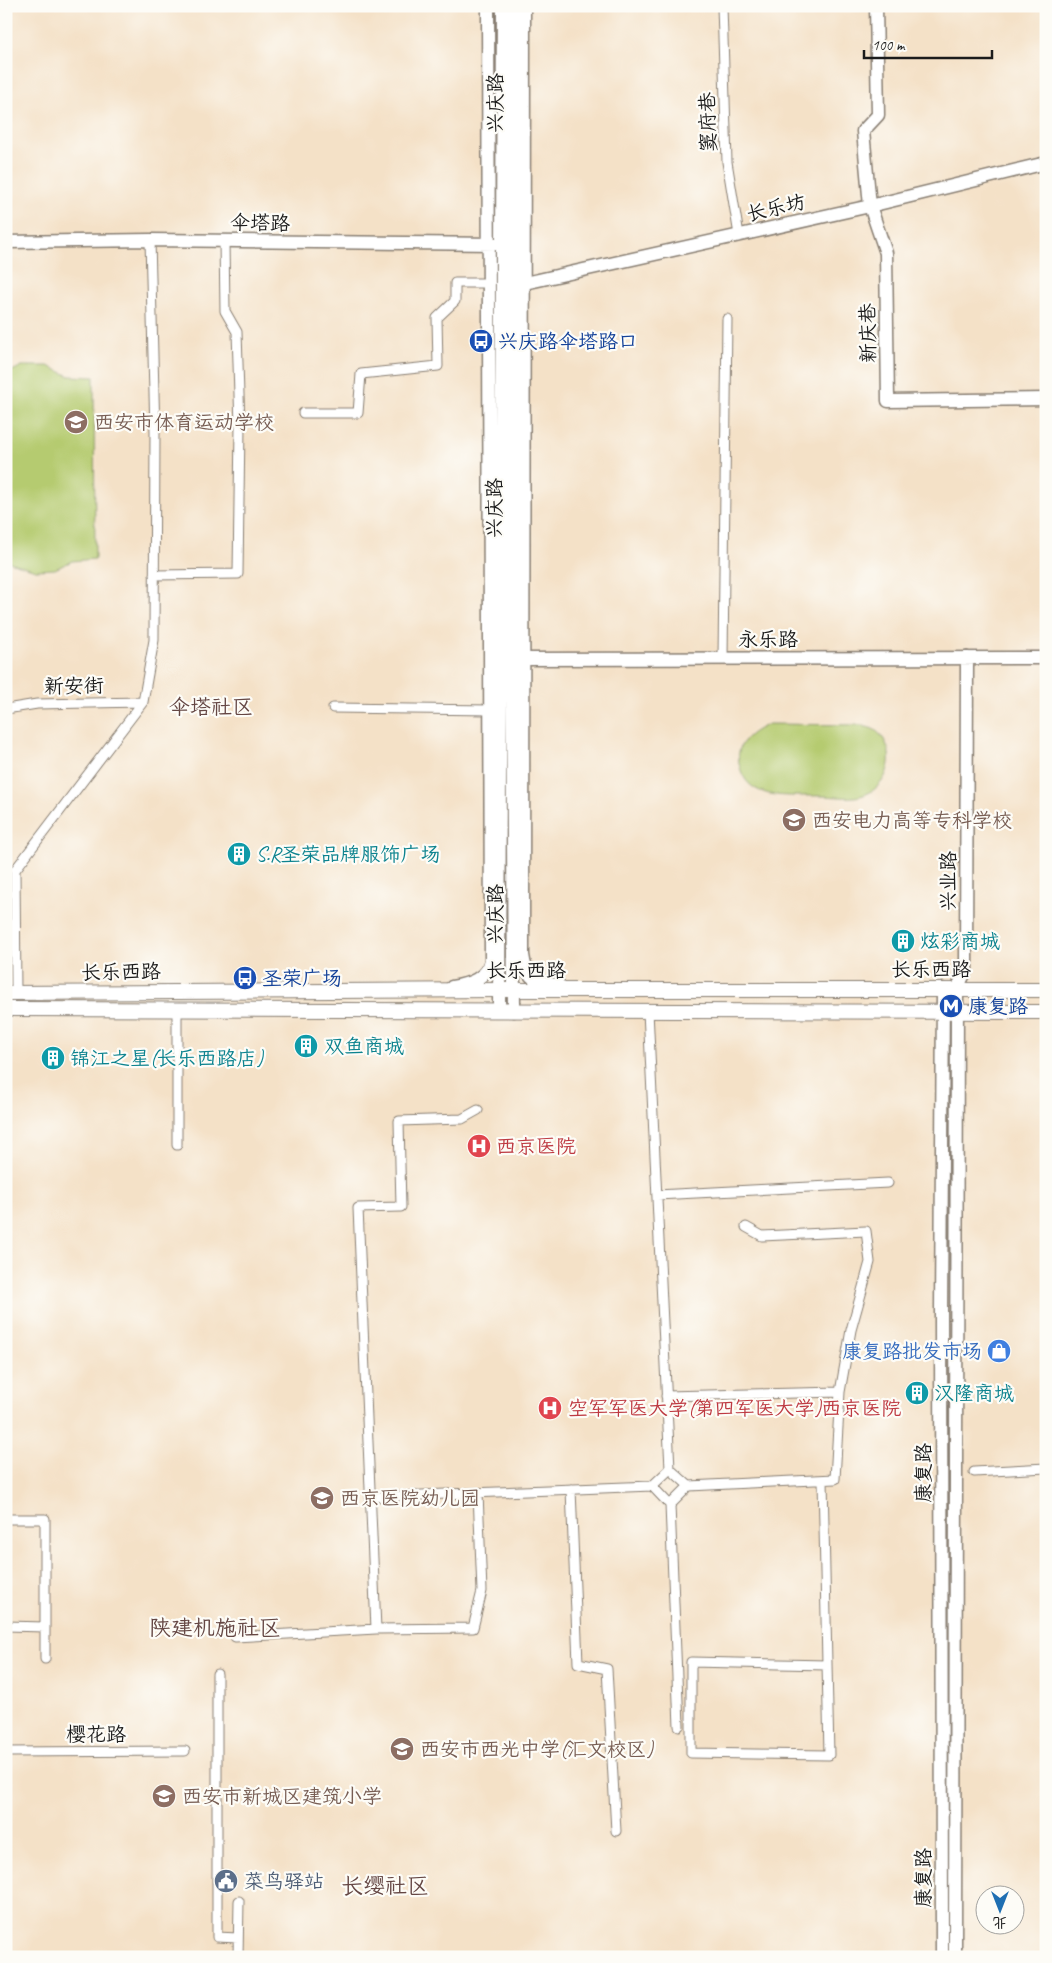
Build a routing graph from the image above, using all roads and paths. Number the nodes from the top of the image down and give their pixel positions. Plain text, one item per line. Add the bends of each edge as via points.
1 (488, 6) edge
2 (503, 6) edge
3 (514, 6) edge
4 (524, 6) edge
5 (722, 6) edge
6 (876, 6) edge
7 (1046, 163) edge
8 (870, 206) junction
9 (740, 235) junction
10 (150, 240) junction
11 (224, 241) junction
12 (6, 242) edge
13 (489, 244) junction
14 (508, 244) junction
15 (489, 283) junction
16 (518, 285) junction
17 (727, 319) dead end
18 (1046, 399) edge
19 (303, 412) dead end
20 (154, 574) junction
21 (723, 658) junction
22 (967, 658) junction
23 (1046, 658) edge
24 (506, 659) junction
25 (143, 702) junction
26 (333, 708) dead end
27 (6, 709) edge
28 (490, 710) junction
29 (522, 920) junction
30 (514, 941) junction
31 (950, 989) junction
32 (436, 990) junction
33 (499, 990) junction
34 (514, 990) junction
35 (594, 990) junction
36 (1046, 990) edge
37 (11, 993) edge
38 (177, 1009) junction
39 (6, 1010) edge
40 (499, 1010) junction
41 (514, 1011) junction
42 (648, 1011) junction
43 (942, 1011) junction
44 (957, 1012) junction
45 (1046, 1012) edge
46 (478, 1110) dead end
47 (177, 1145) dead end
48 (888, 1182) dead end
49 (657, 1195) junction
50 (746, 1227) dead end
51 (840, 1392) junction
52 (666, 1396) junction
53 (1046, 1468) edge
54 (670, 1469) junction
55 (974, 1472) dead end
56 (823, 1480) junction
57 (652, 1486) junction
58 (688, 1486) junction
59 (571, 1489) junction
60 (478, 1493) junction
61 (371, 1497) junction
62 (670, 1505) junction
63 (6, 1519) edge
64 (6, 1626) edge
65 (45, 1627) junction
66 (376, 1629) junction
67 (235, 1637) dead end
68 (45, 1659) dead end
69 (827, 1665) junction
70 (217, 1674) dead end
71 (679, 1726) dead end
72 (185, 1751) dead end
73 (6, 1752) edge
74 (616, 1831) dead end
75 (239, 1901) dead end
76 (238, 1938) junction
77 (238, 1957) edge
78 (942, 1957) edge
79 (955, 1957) edge

1 - 13 street
2 - 14 street, 兴庆路
3 - 14 street, 兴庆路
4 - 16 street
5 - 9 street, 窦府巷 via 727,162
6 - 8 street, 新庆巷 via 878,115 863,131
7 - 8 street, 长乐坊
8 - 9 street, 长乐坊
8 - 18 street, 新庆巷 via 886,253 888,401
9 - 16 street, 长乐坊
10 - 11 street, 伞塔路
10 - 12 street, 伞塔路
10 - 20 street via 155,432
11 - 13 street, 伞塔路
11 - 20 street via 225,311 237,332 240,426 238,574
13 - 14 street, 伞塔路
13 - 15 street
14 - 16 street, 兴庆路
14 - 24 street, 兴庆路
15 - 19 street via 455,283 455,301 437,318 438,366 361,374 358,413
15 - 24 street
16 - 24 street, 兴庆路
17 - 21 street
20 - 25 street via 154,640
21 - 22 street, 永乐路
21 - 24 street, 永乐路
22 - 23 street, 永乐路
22 - 31 street, 兴业路 via 966,970
24 - 28 street
24 - 29 street
24 - 30 street, 兴庆路
24 - 33 street, 兴庆路
25 - 27 street, 新安街 via 37,704
25 - 37 street via 15,870
26 - 28 street
28 - 32 street via 491,960 480,978
29 - 30 street
29 - 35 street via 524,966 528,975 545,984
30 - 34 street, 兴庆路
31 - 35 main road, 长乐西路
31 - 36 main road, 长乐西路
31 - 43 street, 康复路
31 - 44 street, 兴业路
32 - 33 main road, 长乐西路
32 - 37 main road, 长乐西路
33 - 34 main road, 长乐西路
33 - 40 street, 兴庆路
34 - 35 main road, 长乐西路
34 - 41 street, 兴庆路
38 - 39 main road, 长乐西路
38 - 40 main road, 长乐西路
38 - 47 street
40 - 41 main road, 长乐西路
41 - 42 main road, 长乐西路
42 - 43 main road, 长乐西路
42 - 49 street
43 - 44 main road, 长乐西路
43 - 78 street, 康复路
44 - 45 main road, 长乐西路
44 - 79 street, 康复路
46 - 61 street via 462,1119 399,1122 401,1207 358,1208
48 - 49 street
49 - 52 street
50 - 51 street via 762,1236 866,1231 870,1262 851,1330
51 - 52 street
51 - 56 street via 835,1479
52 - 54 street
53 - 55 street
54 - 57 street
54 - 58 street
56 - 58 street
56 - 69 street
57 - 59 street
57 - 62 street
58 - 62 street
59 - 60 street
59 - 74 street via 578,1663 607,1669
60 - 61 street
60 - 66 street via 482,1591 473,1628
61 - 66 street
62 - 71 street
63 - 65 street via 44,1519
64 - 65 street
65 - 68 street
66 - 67 street
69 - 69 street via 829,1755 691,1753 691,1662
70 - 76 street via 217,1937
72 - 73 street, 樱花路
75 - 76 street
76 - 77 street

